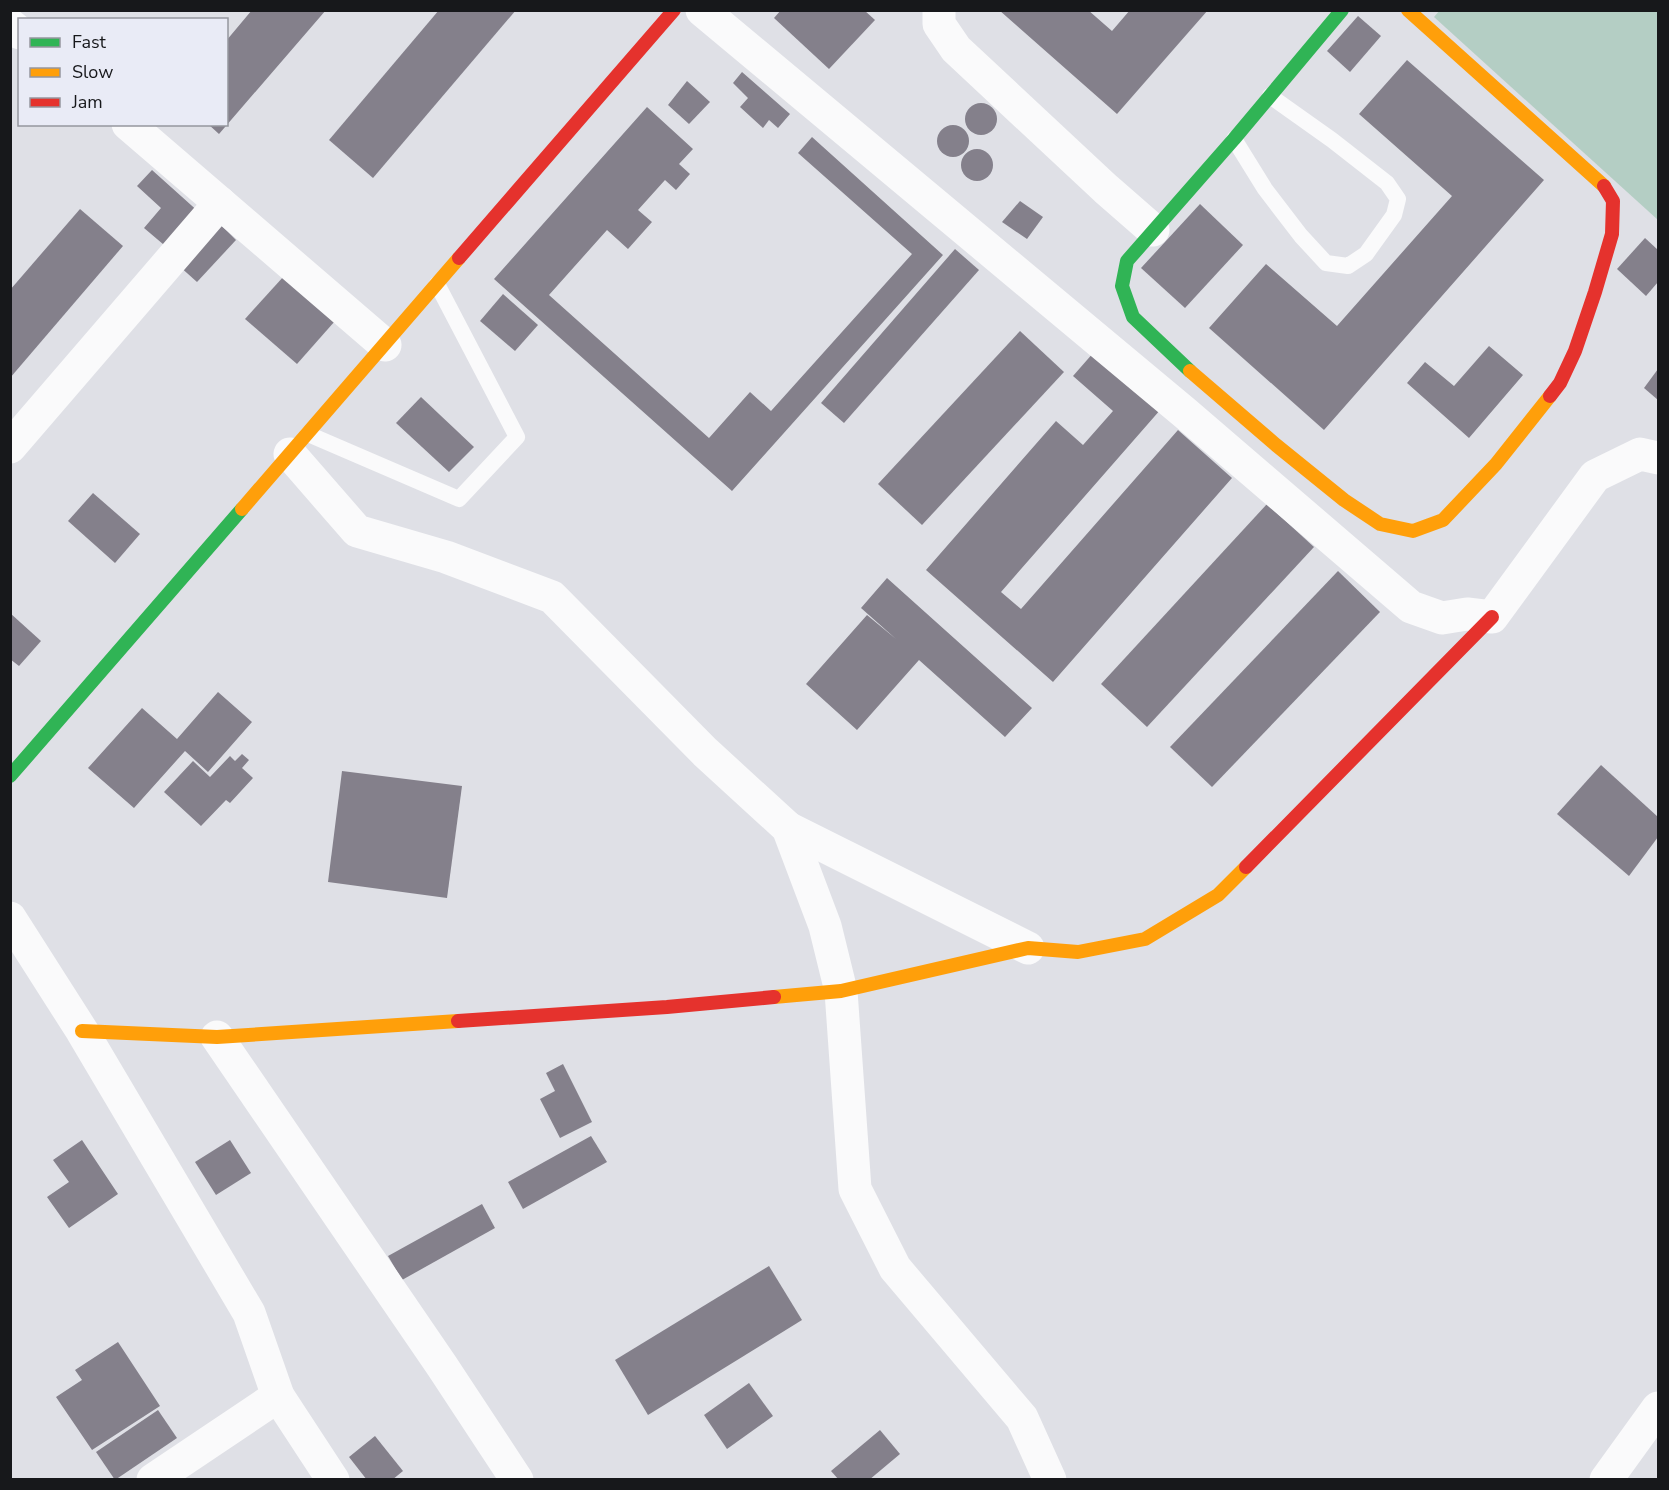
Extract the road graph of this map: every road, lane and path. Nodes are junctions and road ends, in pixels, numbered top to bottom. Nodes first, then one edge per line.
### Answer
1 (674, 10) edge
2 (702, 10) edge
3 (939, 10) edge
4 (1342, 10) edge
5 (1408, 10) edge
6 (1270, 96) junction
7 (130, 126) edge
8 (1234, 139) junction
9 (220, 203) junction
10 (1153, 230) junction
11 (437, 284) junction
12 (385, 345) junction
13 (299, 444) junction
14 (10, 447) edge
15 (1659, 458) edge
16 (1492, 617) junction
17 (10, 776) edge
18 (788, 828) junction
19 (10, 918) edge
20 (1028, 948) junction
21 (841, 991) junction
22 (82, 1031) junction
23 (217, 1037) junction
24 (278, 1396) junction
25 (1659, 1408) edge
26 (153, 1479) edge
27 (333, 1479) edge
28 (517, 1479) edge
29 (1050, 1479) edge
30 (1606, 1479) edge

1 - 11 street
2 - 16 street
3 - 10 street
4 - 6 street
5 - 10 street
6 - 8 street
6 - 8 lane
7 - 9 street
8 - 10 street
9 - 12 street
9 - 14 street
11 - 12 street
11 - 13 lane
12 - 13 street
13 - 17 street
13 - 18 street
15 - 16 street
16 - 20 street
18 - 20 street
18 - 21 street
19 - 22 street
20 - 21 street
21 - 23 street
21 - 29 street
22 - 23 street
22 - 24 street
23 - 28 street
24 - 26 street
24 - 27 street
25 - 30 street

